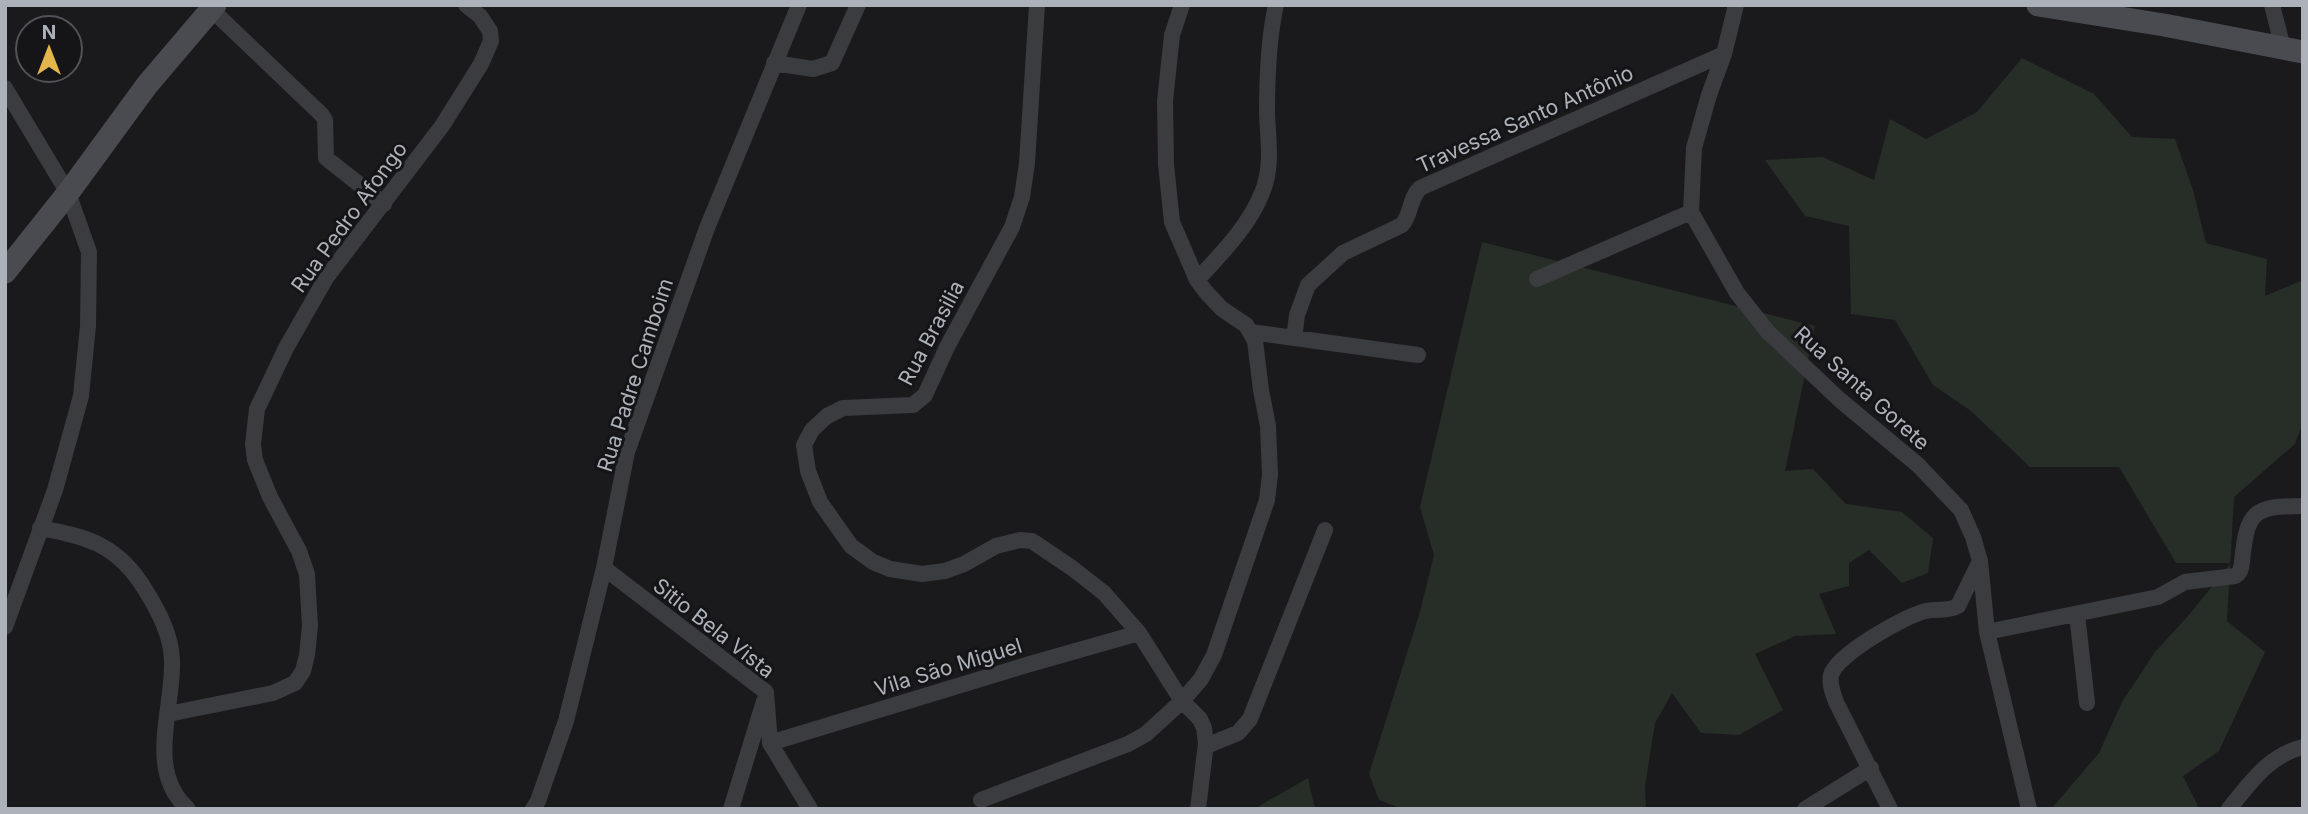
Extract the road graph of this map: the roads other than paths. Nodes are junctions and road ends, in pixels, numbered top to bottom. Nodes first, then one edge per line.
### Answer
1 (466, 5) edge
2 (858, 5) edge
3 (1037, 5) edge
4 (1182, 5) edge
5 (1276, 5) edge
6 (1737, 5) edge
7 (2038, 5) edge
8 (2272, 5) edge
9 (213, 7) edge
10 (793, 9) edge
11 (2293, 50) edge
12 (1724, 54) junction
13 (774, 63) junction
14 (8, 98) edge
15 (68, 193) junction
16 (384, 204) junction
17 (1690, 212) junction
18 (5, 272) edge
19 (1537, 279) dead end
20 (1197, 280) junction
21 (1251, 332) junction
22 (1294, 338) junction
23 (1418, 355) dead end
24 (2303, 506) edge
25 (40, 528) junction
26 (1325, 530) dead end
27 (1980, 561) junction
28 (604, 568) junction
29 (2077, 614) junction
30 (5, 627) edge
31 (1987, 632) junction
32 (1139, 634) junction
33 (766, 692) junction
34 (1182, 701) junction
35 (2087, 703) dead end
36 (167, 714) junction
37 (770, 743) junction
38 (1206, 746) junction
39 (2303, 747) edge
40 (1871, 768) junction
41 (981, 800) dead end
42 (188, 809) edge
43 (533, 809) edge
44 (731, 809) edge
45 (810, 809) edge
46 (1198, 809) edge
47 (1805, 809) edge
48 (1890, 809) edge
49 (2029, 809) edge
50 (2230, 809) edge

1 - 16 street, Rua Pedro Afongo
2 - 13 street
3 - 32 street, Rua Brasilia
4 - 20 street
5 - 20 street
6 - 12 street
7 - 11 street
8 - 11 street
9 - 15 street
9 - 16 street
10 - 13 street, Rua Padre Camboim
12 - 17 street
12 - 22 street, Travessa Santo Antônio
13 - 28 street, Rua Padre Camboim
14 - 15 street
15 - 18 street
15 - 25 street
16 - 36 street, Rua Pedro Afongo
17 - 19 street
17 - 27 street, Rua Santa Gorete
20 - 21 street
21 - 22 street
21 - 34 street
22 - 23 street
24 - 29 street
25 - 30 street
25 - 36 street
26 - 38 street
27 - 31 street, Rua Santa Gorete
27 - 40 street
28 - 33 street, Sitio Bela Vista
28 - 43 street, Rua Padre Camboim
29 - 31 street
29 - 35 street
31 - 49 street, Rua Santa Gorete
32 - 34 street, Rua Brasilia
32 - 37 street, Vila São Miguel
33 - 37 street, Sitio Bela Vista
33 - 44 street
34 - 38 street, Rua Brasilia
34 - 41 street
36 - 42 street
37 - 45 street, Sitio Bela Vista
38 - 46 street
39 - 50 street
40 - 47 street
40 - 48 street

